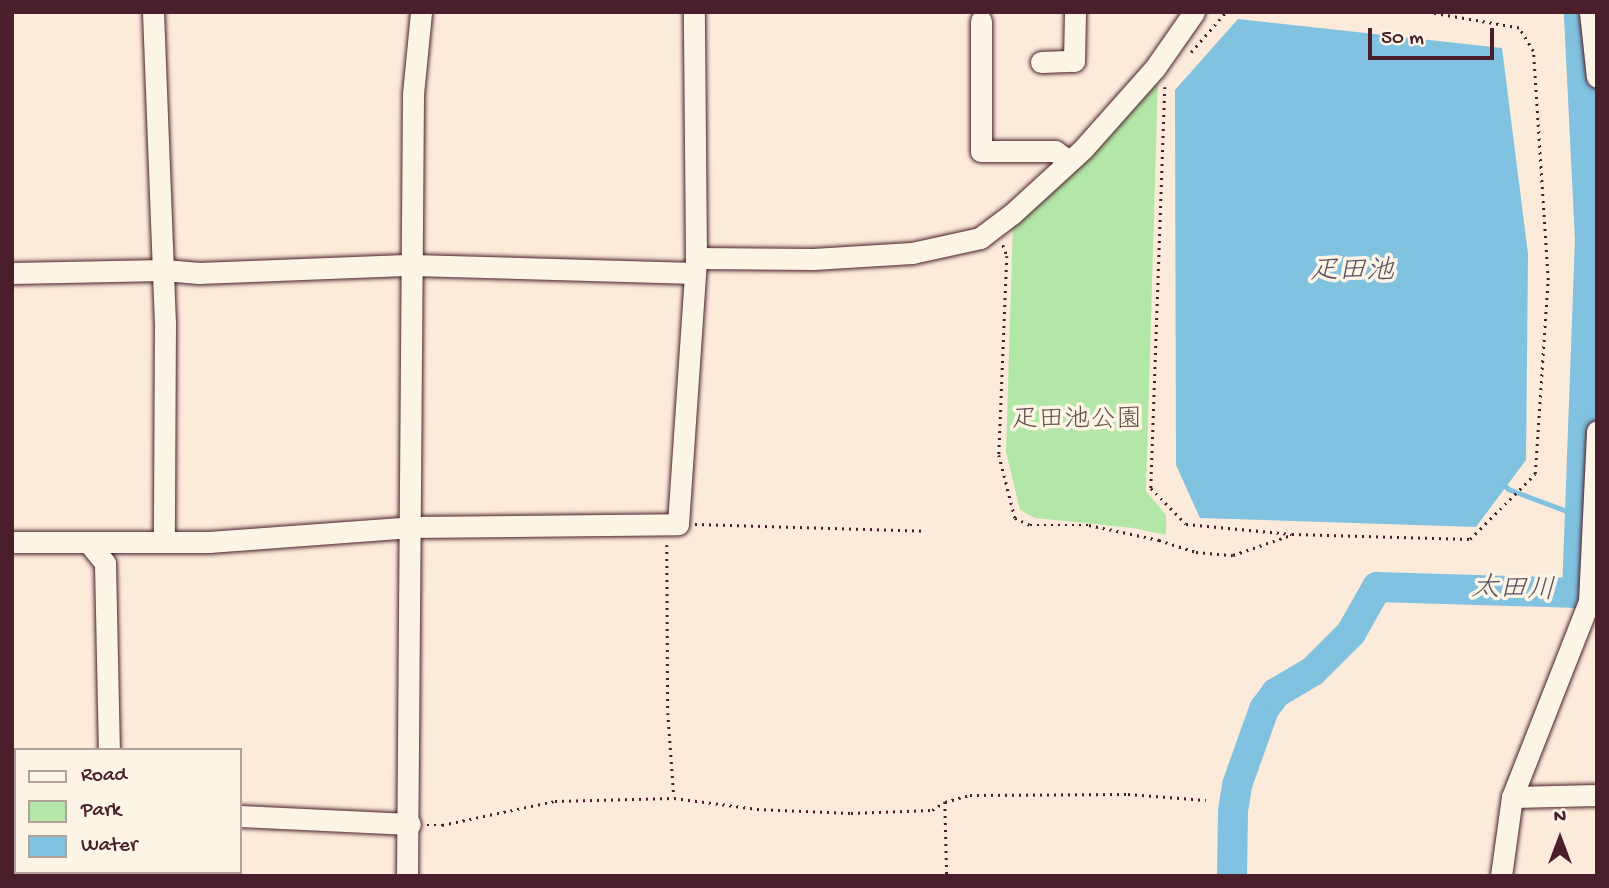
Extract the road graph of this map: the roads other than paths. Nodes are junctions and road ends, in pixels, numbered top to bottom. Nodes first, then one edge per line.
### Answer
1 (153, 12) edge
2 (421, 12) edge
3 (694, 12) edge
4 (1075, 12) edge
5 (1194, 12) edge
6 (1590, 12) edge
7 (981, 21) dead end
8 (1041, 62) dead end
9 (1597, 77) edge
10 (1069, 161) junction
11 (412, 265) junction
12 (696, 266) junction
13 (164, 270) junction
14 (12, 273) edge
15 (1597, 431) edge
16 (1595, 507) edge
17 (411, 527) junction
18 (164, 540) junction
19 (12, 542) edge
20 (88, 542) junction
21 (109, 748) edge
22 (1597, 795) edge
23 (1512, 797) junction
24 (242, 816) edge
25 (410, 824) junction
26 (407, 876) edge
27 (1501, 876) edge

1 - 13 street
2 - 11 street
3 - 12 street
4 - 8 street
5 - 10 street
6 - 9 street
7 - 10 street
10 - 12 street
11 - 12 street
11 - 13 street
11 - 17 street
12 - 17 street
13 - 14 street
13 - 18 street
15 - 16 street
16 - 23 street
17 - 18 street
17 - 25 street
18 - 20 street
19 - 20 street
20 - 21 street
22 - 23 street
23 - 27 street
24 - 25 street
25 - 26 street

